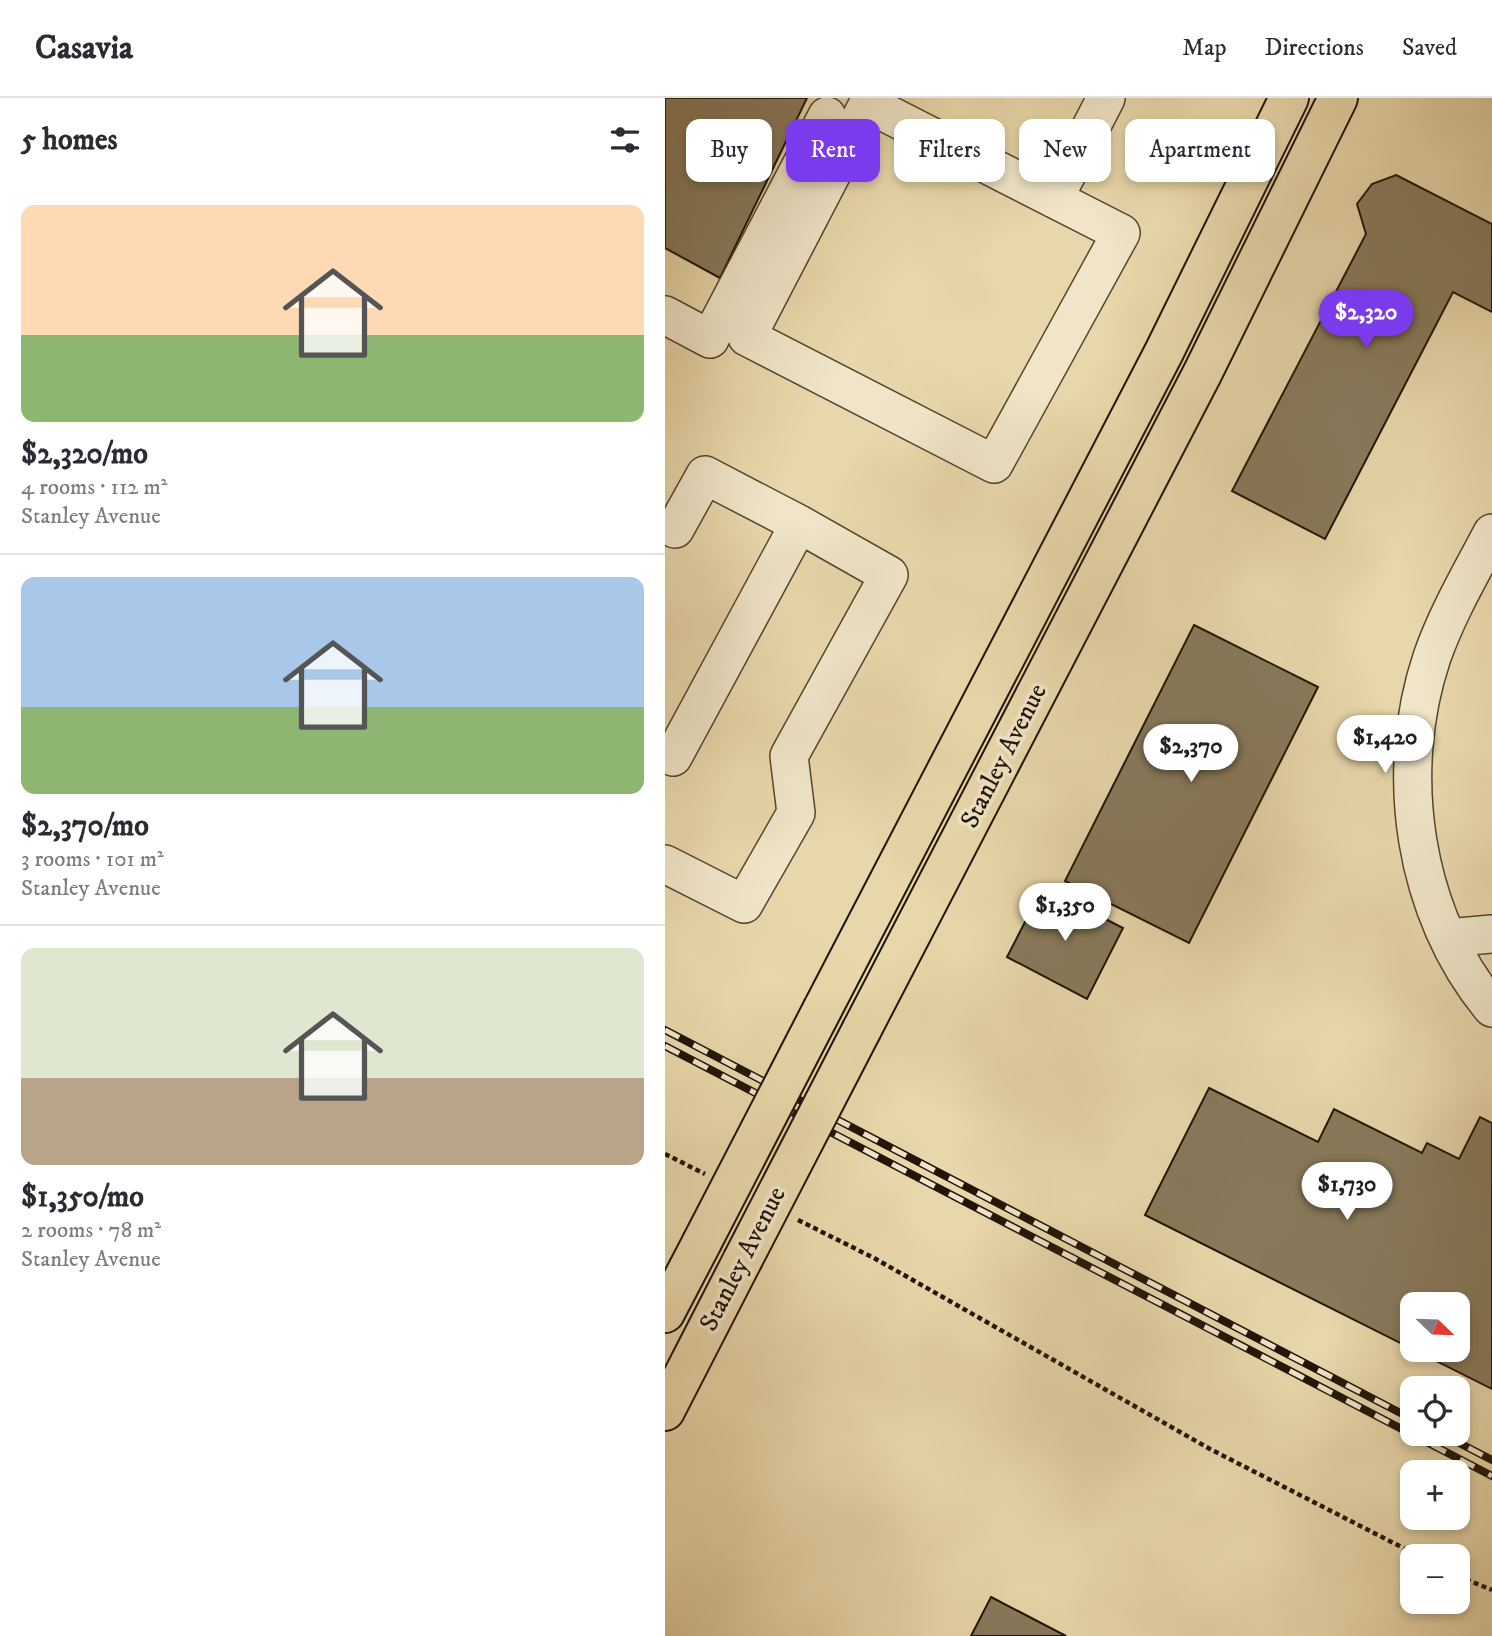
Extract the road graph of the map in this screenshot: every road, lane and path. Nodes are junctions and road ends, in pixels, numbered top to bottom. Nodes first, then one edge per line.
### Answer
1 (1106, 98) edge
2 (1289, 98) edge
3 (1338, 98) edge
4 (869, 101) edge
5 (827, 116) dead end
6 (1053, 199) junction
7 (665, 315) edge
8 (799, 524) junction
9 (1492, 533) edge
10 (668, 534) edge
11 (673, 757) dead end
12 (665, 864) edge
13 (1492, 934) edge
14 (1448, 938) junction
15 (1492, 1008) edge
16 (665, 1154) edge
17 (706, 1174) dead end
18 (790, 1216) dead end
19 (665, 1313) edge
20 (665, 1410) edge
21 (1400, 1546) edge
22 (1470, 1581) edge
23 (1492, 1590) edge

1 - 6 street
2 - 19 main road, Stanley Avenue, bridge
3 - 20 main road, Stanley Avenue, bridge
4 - 6 street
4 - 6 street
5 - 7 street
8 - 10 street
8 - 11 street
8 - 12 street
9 - 14 street
13 - 14 street
14 - 15 street
16 - 17 path
18 - 21 path
22 - 23 path

